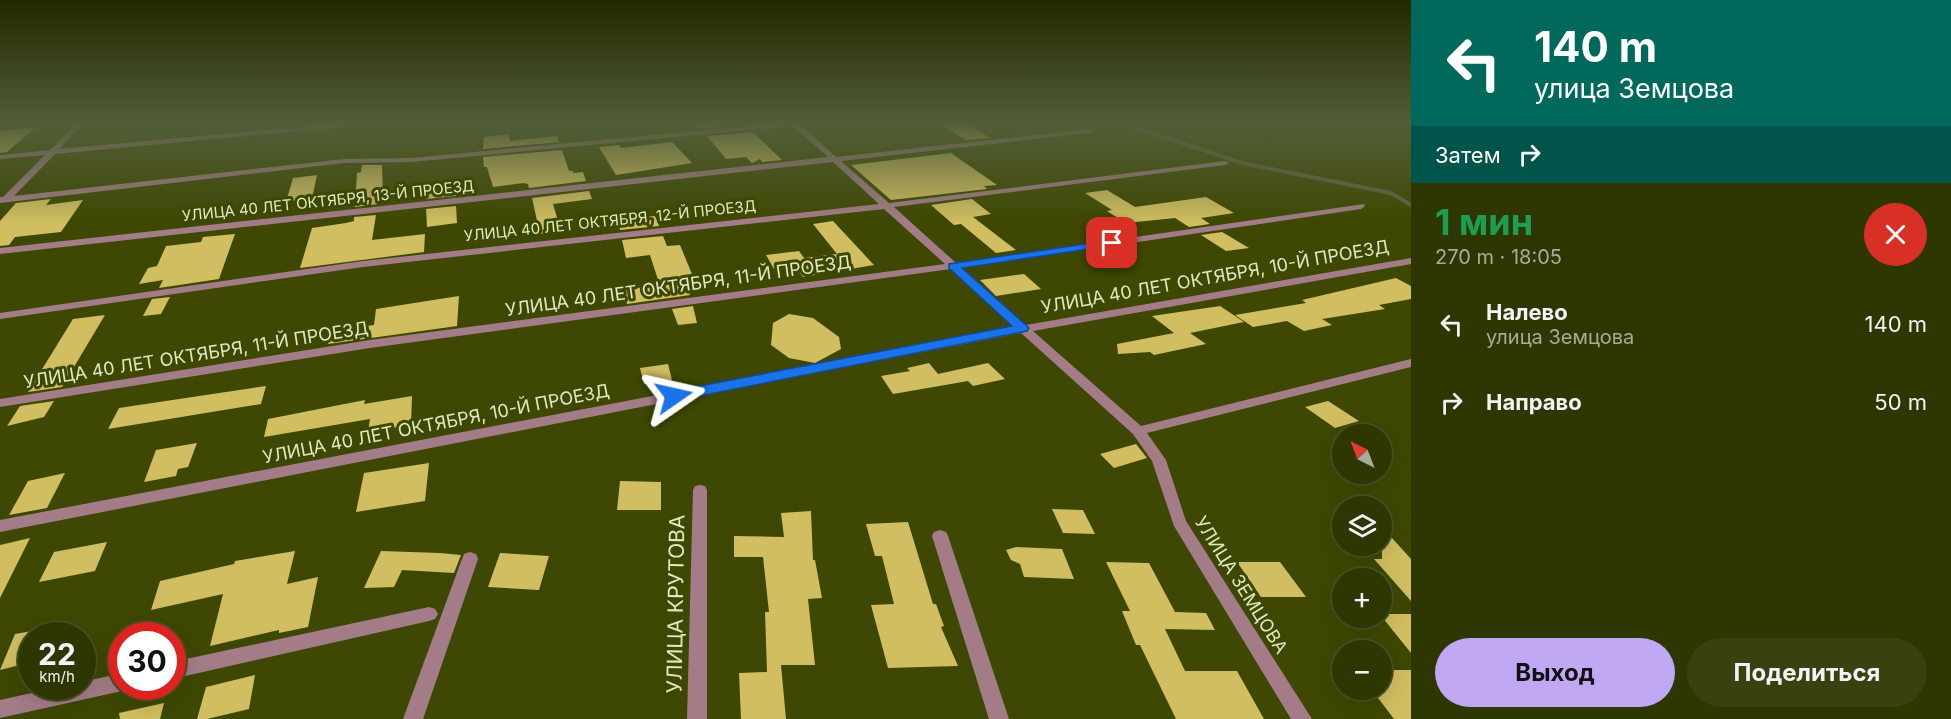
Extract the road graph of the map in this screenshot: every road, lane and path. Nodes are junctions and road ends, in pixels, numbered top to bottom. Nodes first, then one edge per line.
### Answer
1 (24, 156) edge
2 (46, 156) edge
3 (457, 156) edge
4 (827, 156) edge
5 (863, 156) edge
6 (0, 158) edge
7 (831, 159) junction
8 (1225, 163) dead end
9 (2, 201) edge
10 (884, 206) junction
11 (1361, 206) dead end
12 (0, 251) edge
13 (1411, 261) edge
14 (953, 266) junction
15 (0, 316) edge
16 (1022, 328) junction
17 (1411, 363) edge
18 (0, 403) edge
19 (1138, 431) junction
20 (700, 490) dead end
21 (0, 526) edge
22 (940, 536) dead end
23 (470, 559) dead end
24 (429, 614) dead end
25 (186, 668) edge
26 (108, 685) edge
27 (0, 709) edge
28 (413, 719) edge
29 (697, 719) edge
30 (999, 719) edge
31 (1302, 719) edge

1 - 6 street
2 - 9 street
3 - 9 street
4 - 7 street, УЛИЦА ЗЕМЦОВА
5 - 7 street, УЛИЦА 40 ЛЕТ ОКТЯБРЯ, 13-Й ПРОЕЗД
7 - 10 street, УЛИЦА ЗЕМЦОВА
7 - 12 street, УЛИЦА 40 ЛЕТ ОКТЯБРЯ, 13-Й ПРОЕЗД
8 - 10 street, УЛИЦА 40 ЛЕТ ОКТЯБРЯ, 12-Й ПРОЕЗД
10 - 14 street, УЛИЦА ЗЕМЦОВА
10 - 15 street, УЛИЦА 40 ЛЕТ ОКТЯБРЯ, 12-Й ПРОЕЗД
11 - 14 street, УЛИЦА 40 ЛЕТ ОКТЯБРЯ, 11-Й ПРОЕЗД
13 - 16 street, УЛИЦА 40 ЛЕТ ОКТЯБРЯ, 10-Й ПРОЕЗД
14 - 16 street, УЛИЦА ЗЕМЦОВА
14 - 18 street, УЛИЦА 40 ЛЕТ ОКТЯБРЯ, 11-Й ПРОЕЗД
16 - 19 street, УЛИЦА ЗЕМЦОВА
16 - 21 street, УЛИЦА 40 ЛЕТ ОКТЯБРЯ, 10-Й ПРОЕЗД
17 - 19 street
19 - 31 street, УЛИЦА ЗЕМЦОВА
20 - 29 street, УЛИЦА КРУТОВА
22 - 30 street
23 - 28 street
24 - 25 street
26 - 27 street

